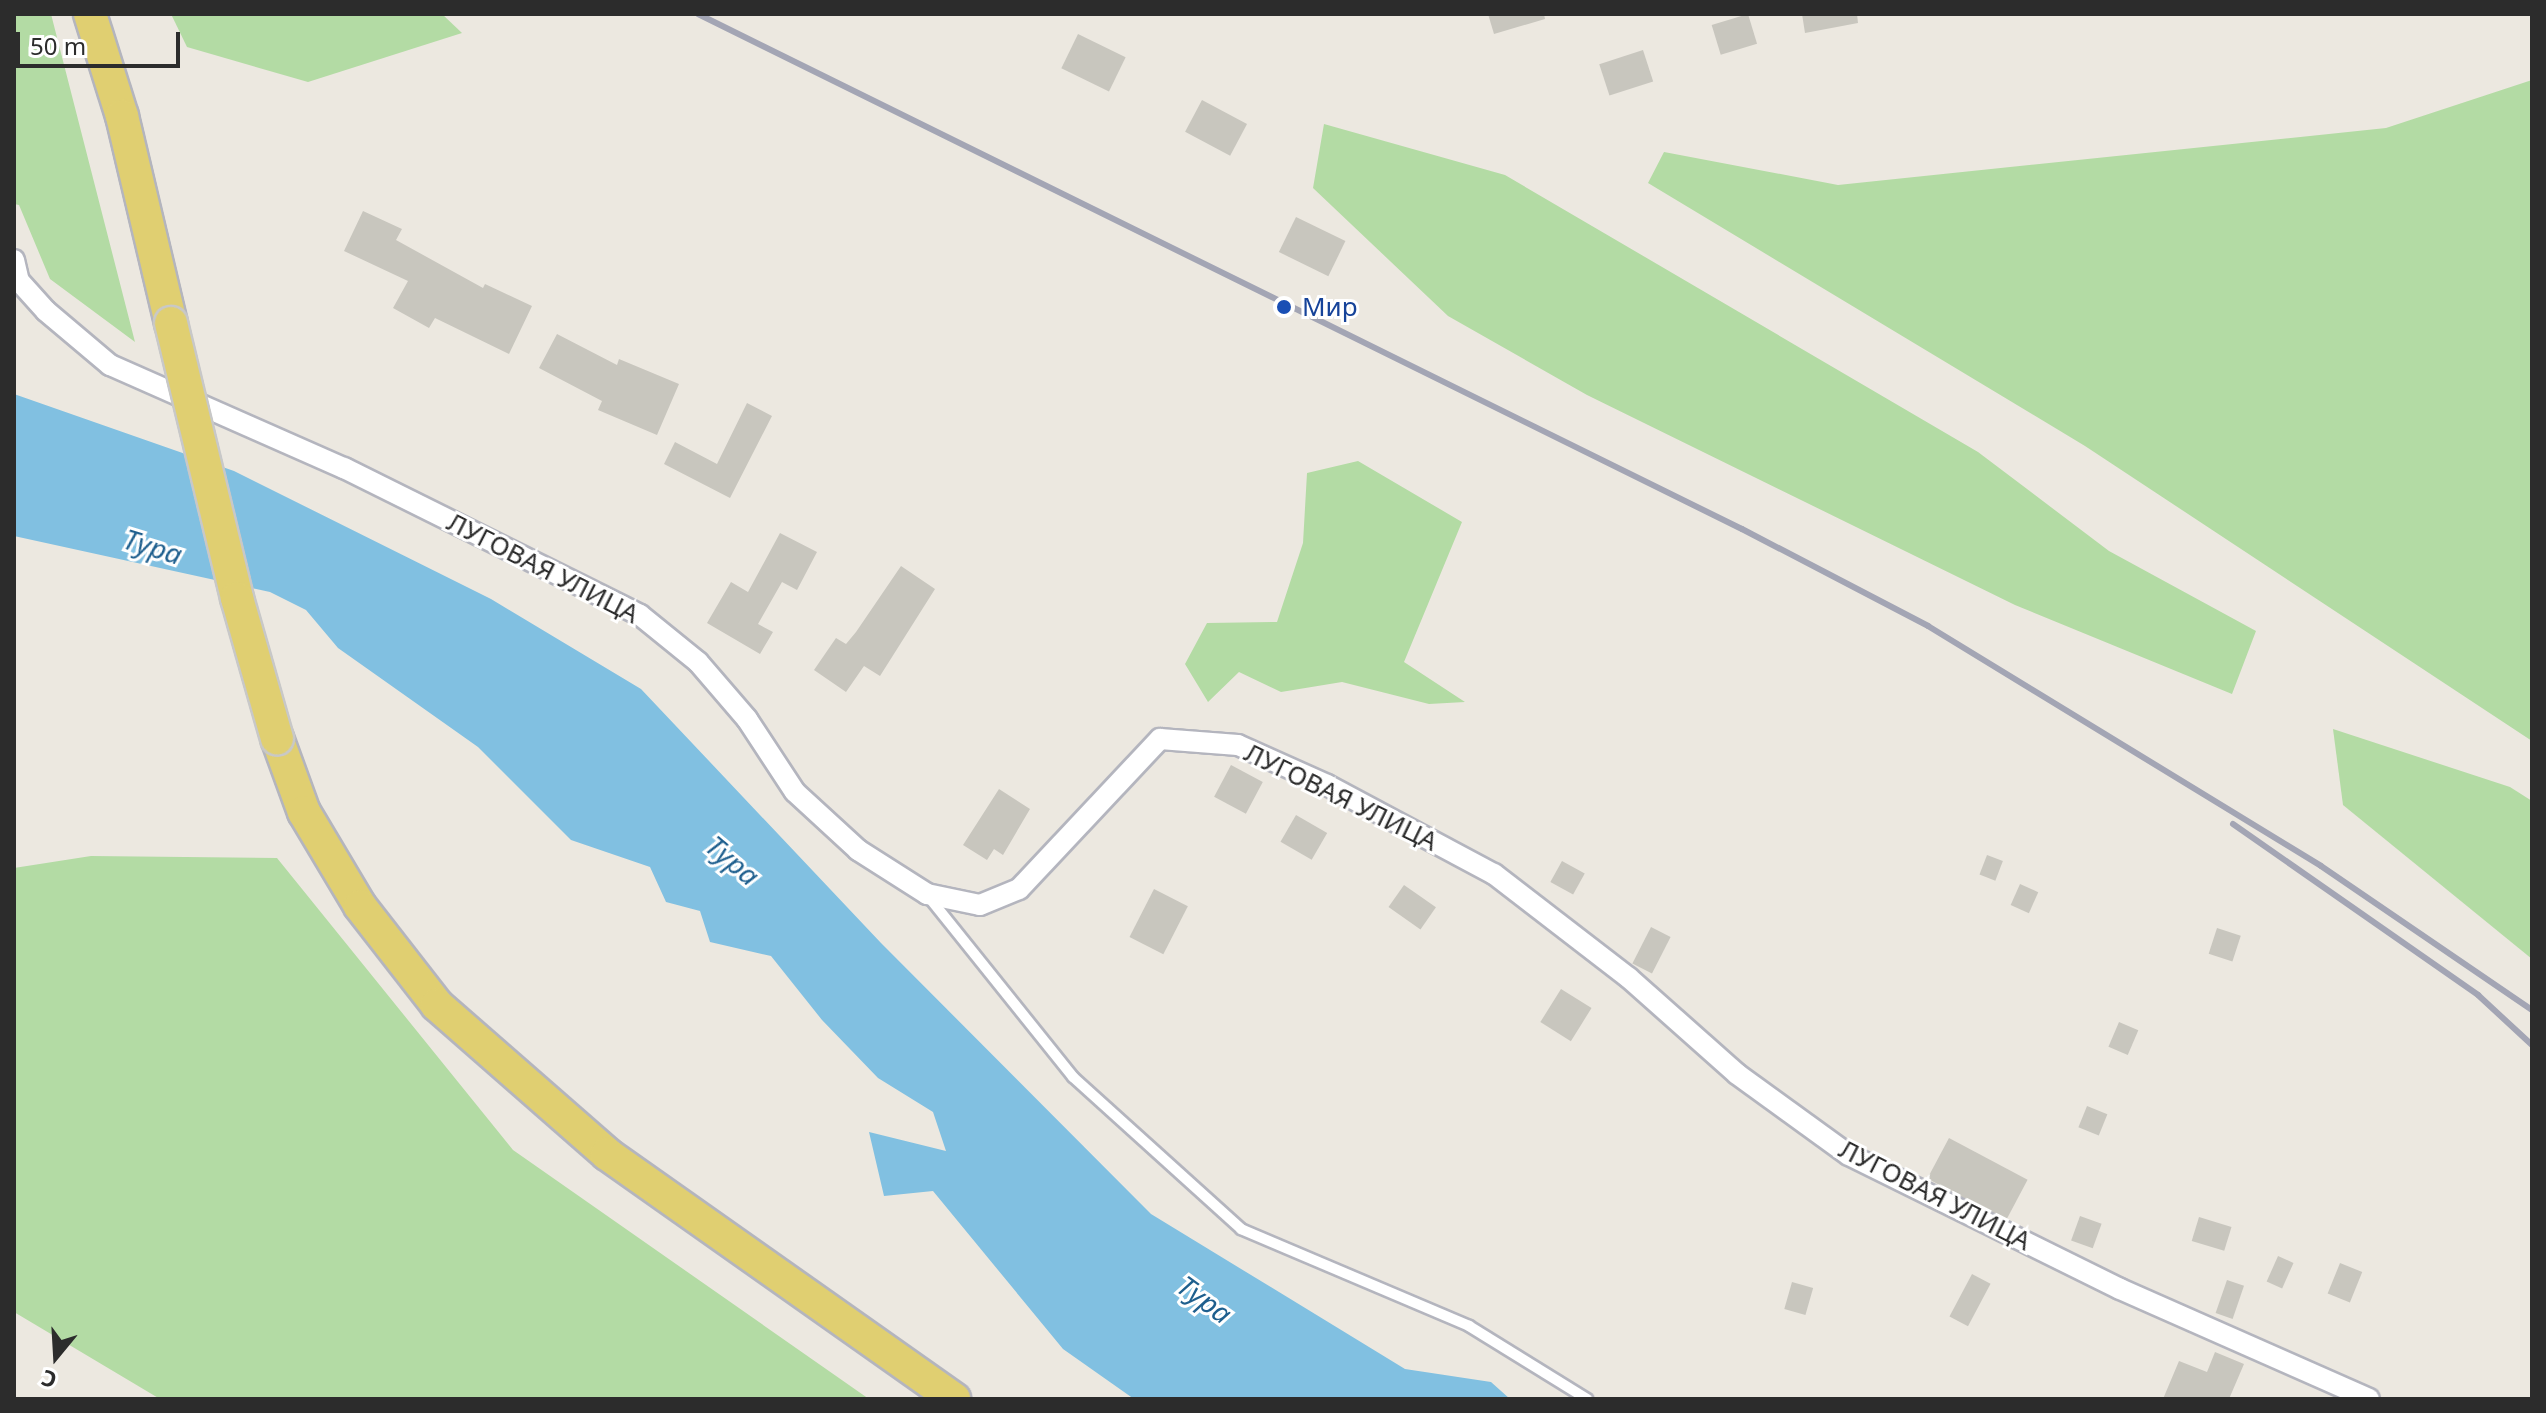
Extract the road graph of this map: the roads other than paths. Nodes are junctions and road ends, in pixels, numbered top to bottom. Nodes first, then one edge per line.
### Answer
1 (90, 14) edge
2 (14, 260) edge
3 (927, 894) junction
4 (954, 1399) edge
5 (1587, 1399) edge
6 (2369, 1399) edge

1 - 4 main road, bridge
2 - 3 street, ЛУГОВАЯ УЛИЦА
3 - 5 lane
3 - 6 street, ЛУГОВАЯ УЛИЦА

